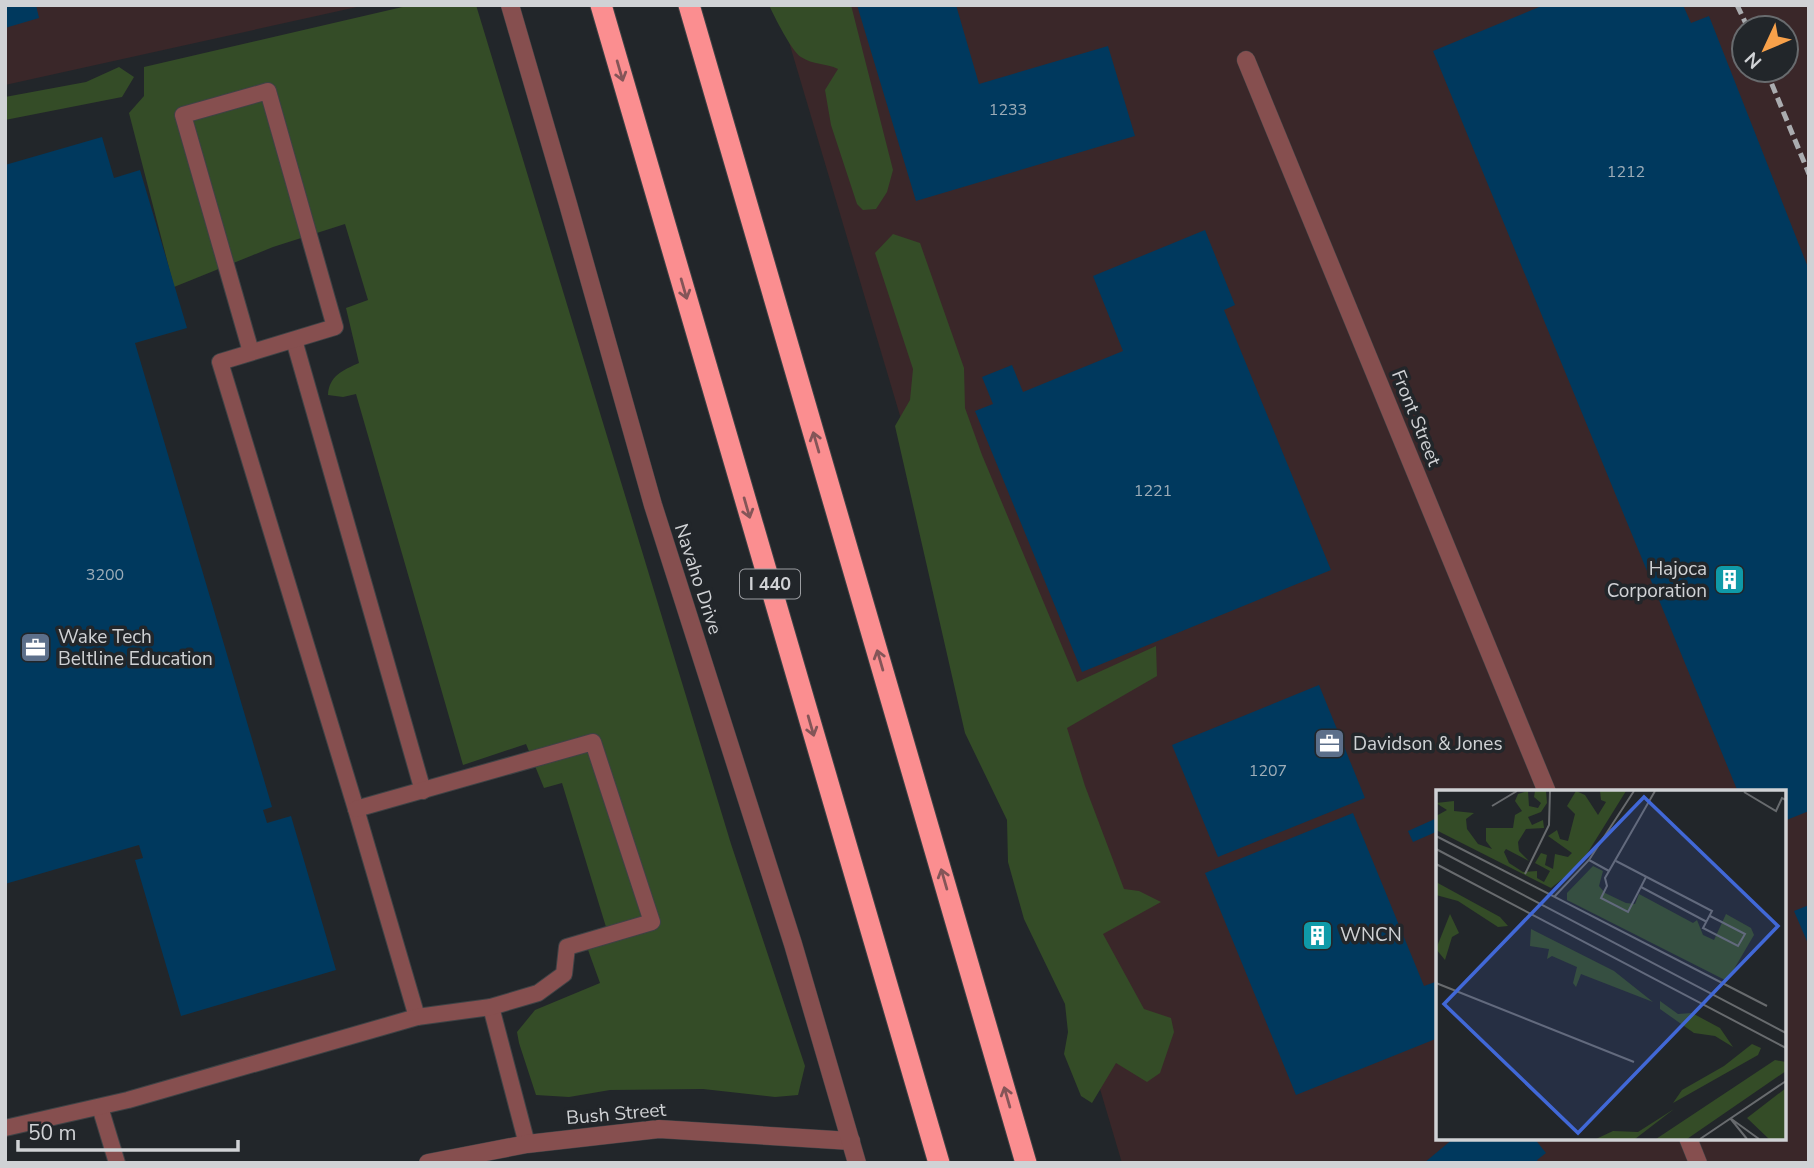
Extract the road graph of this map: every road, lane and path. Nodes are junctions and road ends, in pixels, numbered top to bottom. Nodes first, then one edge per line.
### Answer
1 (510, 5) edge
2 (601, 5) edge
3 (689, 5) edge
4 (1246, 60) dead end
5 (294, 340) junction
6 (251, 352) junction
7 (1546, 790) edge
8 (424, 791) junction
9 (356, 809) junction
10 (491, 1007) junction
11 (417, 1017) junction
12 (100, 1107) junction
13 (5, 1128) edge
14 (1689, 1140) edge
15 (851, 1141) junction
16 (527, 1144) junction
17 (117, 1163) edge
18 (428, 1163) edge
19 (857, 1163) edge
20 (939, 1163) edge
21 (1026, 1163) edge
22 (1698, 1163) edge

1 - 15 street, Navaho Drive
2 -> 20 highway, I 440
21 -> 3 highway
4 - 7 street, Front Street
5 - 6 lane
5 - 6 lane
5 - 8 lane
6 - 9 lane
8 - 9 lane
8 - 10 lane
9 - 11 lane
10 - 11 lane
10 - 16 lane
11 - 12 lane
12 - 13 lane
12 - 17 lane
14 - 22 street
15 - 16 street, Bush Street
15 - 19 street, Navaho Drive
16 - 18 street, Bush Street

